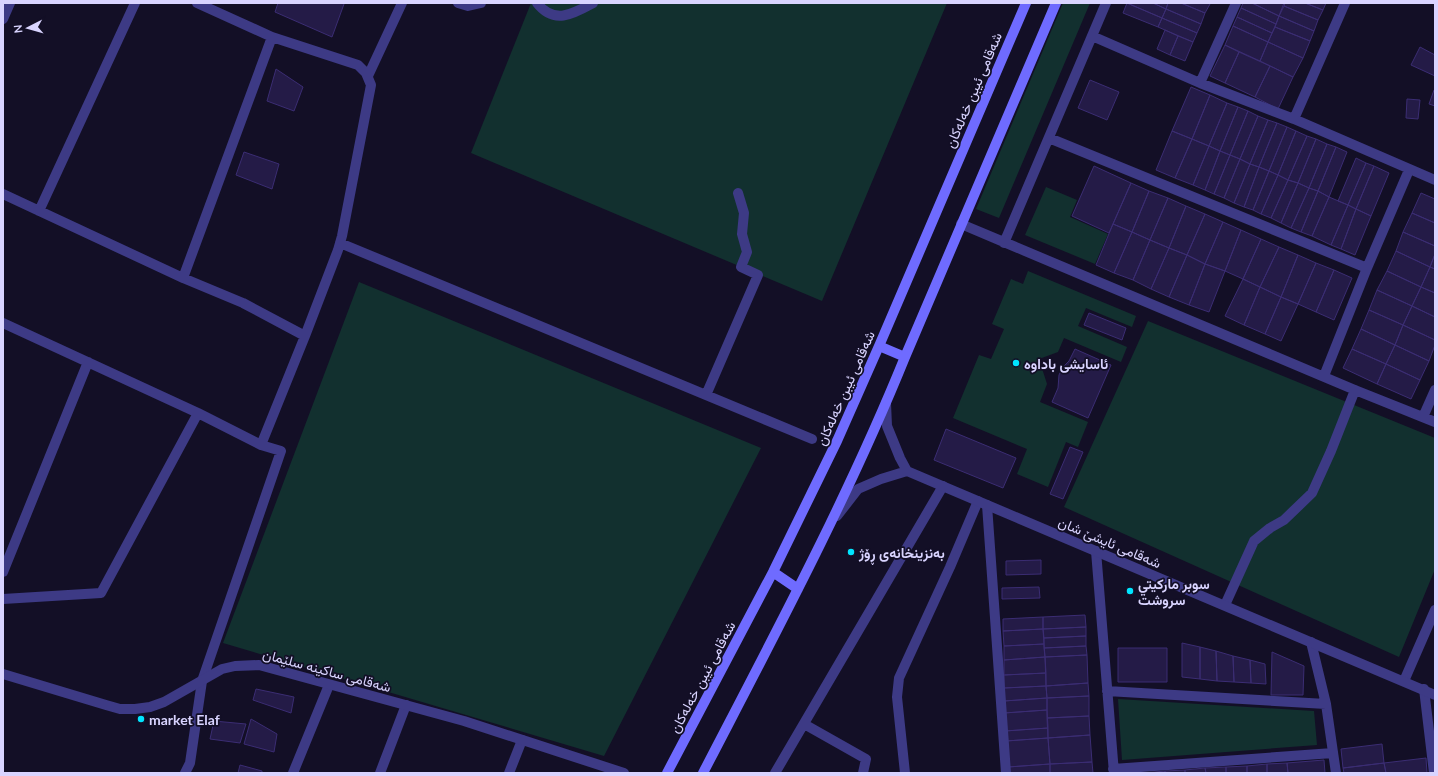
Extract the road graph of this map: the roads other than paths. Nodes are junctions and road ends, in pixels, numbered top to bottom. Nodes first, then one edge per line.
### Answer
1 (10, 3) edge
2 (135, 3) edge
3 (197, 3) edge
4 (402, 3) edge
5 (458, 3) edge
6 (481, 3) edge
7 (537, 3) edge
8 (593, 3) edge
9 (1026, 3) edge
10 (1056, 3) edge
11 (1106, 3) edge
12 (1236, 3) edge
13 (1346, 3) edge
14 (3, 19) edge
15 (1092, 36) junction
16 (272, 37) junction
17 (368, 76) junction
18 (1200, 83) junction
19 (1294, 119) junction
20 (1049, 138) junction
21 (1408, 170) junction
22 (1435, 180) edge
23 (738, 193) dead end
24 (3, 194) edge
25 (39, 211) junction
26 (961, 224) junction
27 (340, 243) junction
28 (1004, 243) junction
29 (1367, 268) junction
30 (183, 278) junction
31 (3, 323) edge
32 (305, 336) junction
33 (879, 346) junction
34 (904, 357) junction
35 (88, 362) junction
36 (1324, 376) junction
37 (1355, 390) junction
38 (1435, 390) edge
39 (706, 395) junction
40 (886, 403) junction
41 (198, 413) junction
42 (1423, 417) junction
43 (1435, 422) edge
44 (812, 439) dead end
45 (261, 445) junction
46 (907, 471) junction
47 (943, 486) junction
48 (983, 503) junction
49 (833, 520) junction
50 (1096, 551) junction
51 (3, 572) edge
52 (773, 572) junction
53 (798, 590) junction
54 (3, 599) edge
55 (1225, 605) junction
56 (1435, 610) edge
57 (1311, 642) junction
58 (3, 674) edge
59 (202, 681) junction
60 (1404, 681) junction
61 (329, 685) junction
62 (1424, 689) junction
63 (1107, 690) junction
64 (1435, 695) edge
65 (1326, 704) junction
66 (406, 705) junction
67 (804, 724) junction
68 (522, 740) junction
69 (1333, 753) junction
70 (1114, 771) edge
71 (185, 773) edge
72 (293, 773) edge
73 (380, 773) edge
74 (509, 773) edge
75 (624, 773) edge
76 (668, 773) edge
77 (703, 773) edge
78 (775, 773) edge
79 (863, 773) edge
80 (905, 773) edge
81 (1006, 773) edge
82 (1336, 773) edge
83 (1434, 773) edge

1 - 14 street
2 - 25 street
3 - 16 street
4 - 17 street
5 - 6 street
7 - 8 street
9 - 33 main road, شەقامی ئیبن خەلەکان
10 - 26 main road
11 - 15 street
12 - 18 street
13 - 19 street
15 - 18 street
15 - 20 street
16 - 17 street
16 - 30 street
17 - 27 street
18 - 19 street
19 - 21 street
20 - 28 street
20 - 29 street
21 - 22 street
21 - 29 street
23 - 39 street
24 - 25 street
25 - 30 street
26 - 28 street
26 - 34 main road
27 - 32 street
27 - 39 street
28 - 36 street
29 - 36 street
30 - 32 street
31 - 35 street
32 - 45 street
33 - 34 main road
33 - 52 main road, شەقامی ئیبن خەلەکان
34 - 40 main road
35 - 41 street
35 - 51 street
36 - 37 street
37 - 42 street
37 - 55 street
38 - 42 street
39 - 44 street
40 - 46 street
40 - 49 main road
41 - 45 street
41 - 54 street
42 - 43 street
45 - 59 street
46 - 47 street, شەقامی ئایشێ شان
46 - 49 street
47 - 48 street, شەقامی ئایشێ شان
47 - 67 street
48 - 50 street, شەقامی ئایشێ شان
48 - 80 street
48 - 81 street
49 - 53 main road
50 - 55 street, شەقامی ئایشێ شان
50 - 63 street
52 - 53 main road
52 - 76 main road, شەقامی ئیبن خەلەکان
53 - 77 main road
55 - 57 street, شەقامی ئایشێ شان
56 - 60 street
57 - 60 street, شەقامی ئایشێ شان
57 - 65 street
58 - 59 street, شەقامی ساکینە سلێمان
59 - 61 street, شەقامی ساکینە سلێمان
59 - 71 street
60 - 62 street, شەقامی ئایشێ شان
61 - 66 street, شەقامی ساکینە سلێمان
61 - 72 street
62 - 64 street, شەقامی ئایشێ شان
62 - 83 street
63 - 65 street
63 - 70 street
65 - 69 street
66 - 68 street, شەقامی ساکینە سلێمان
66 - 73 street
67 - 78 street
67 - 79 street
68 - 74 street
68 - 75 street, شەقامی ساکینە سلێمان
69 - 70 street
69 - 82 street

